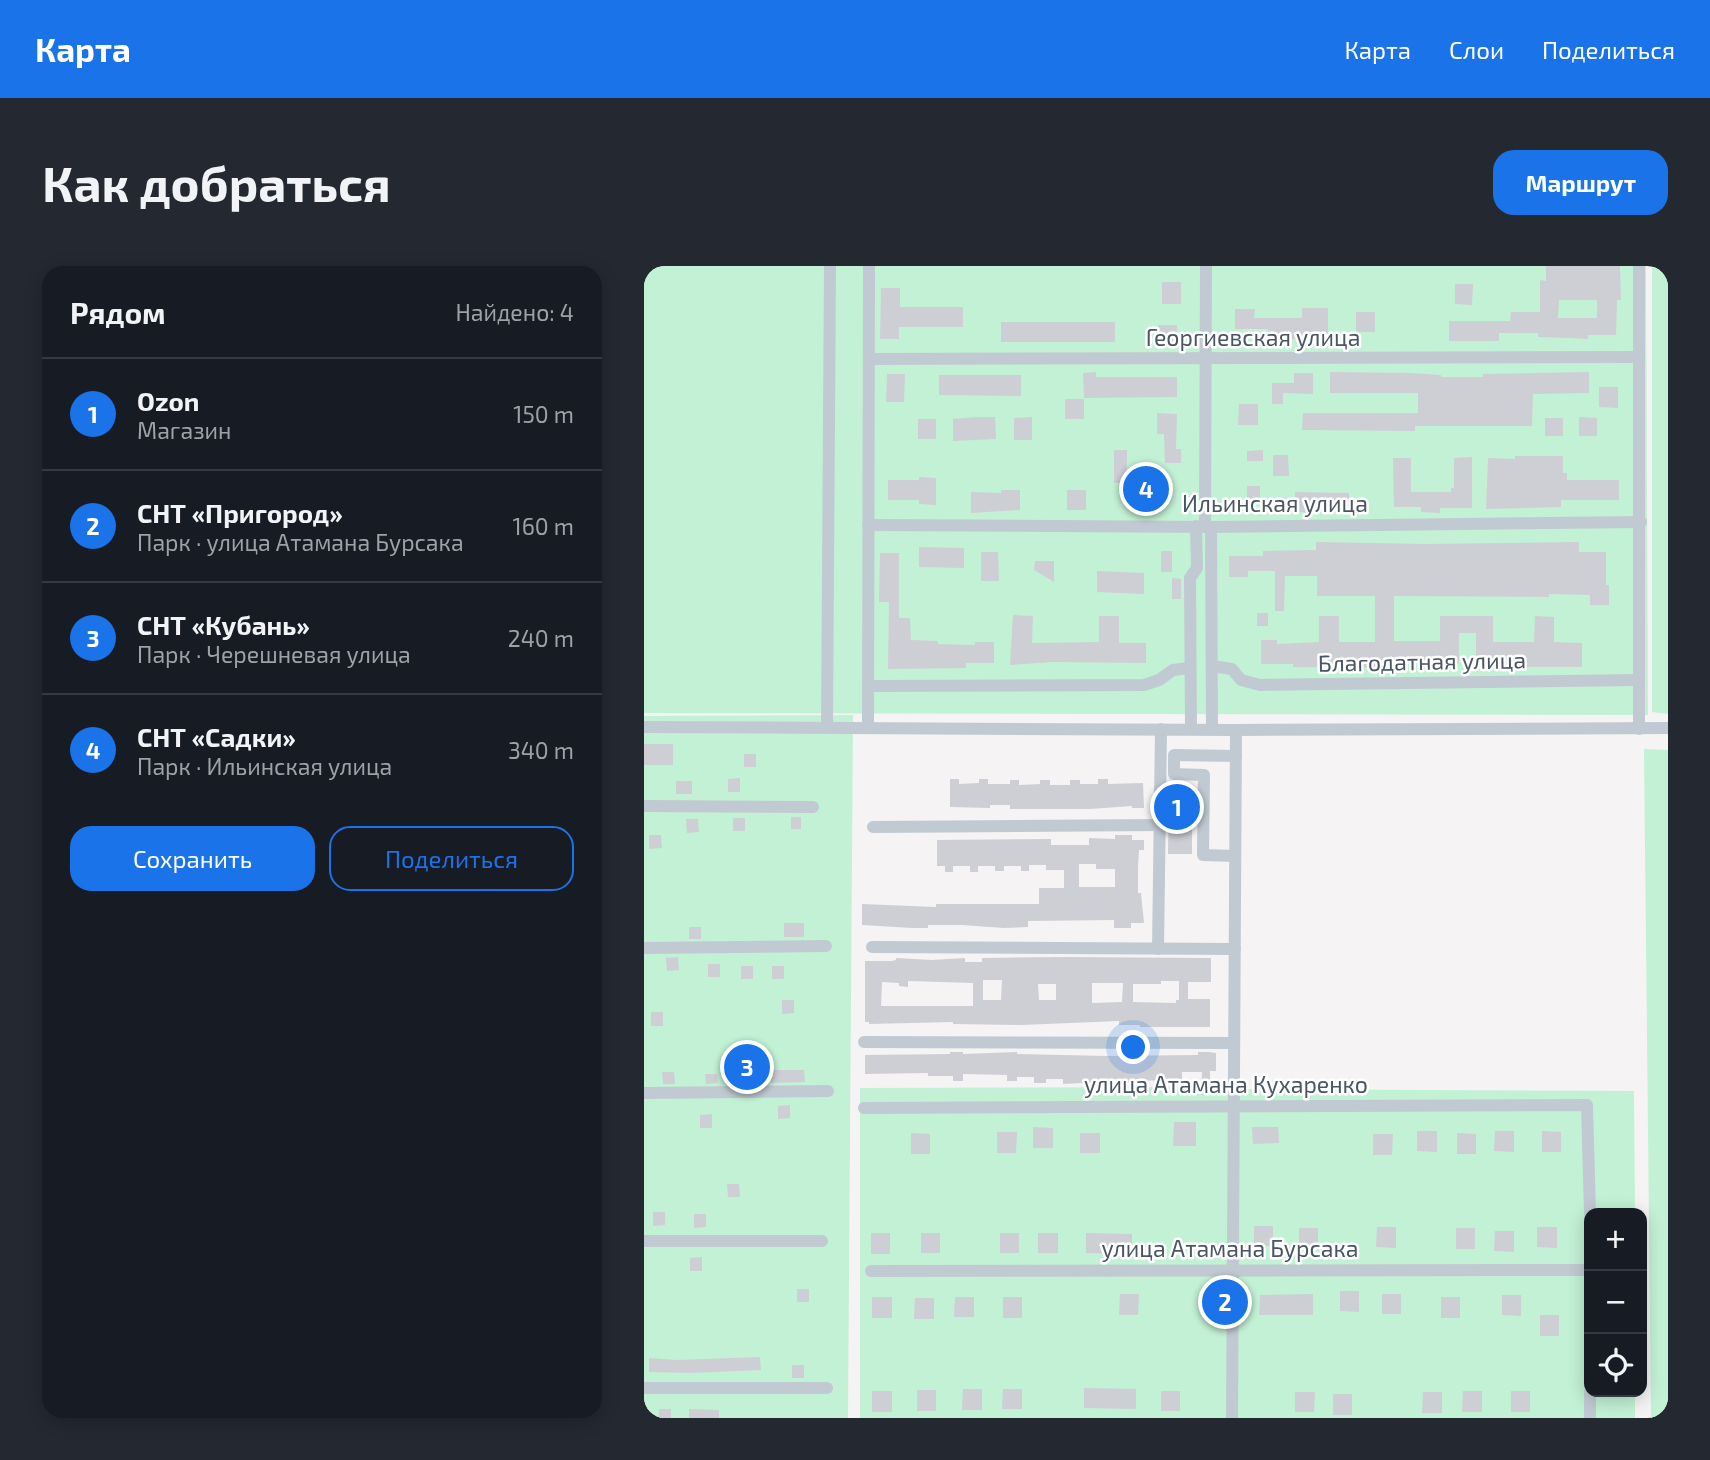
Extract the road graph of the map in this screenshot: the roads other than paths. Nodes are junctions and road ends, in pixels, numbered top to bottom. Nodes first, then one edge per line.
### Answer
1 (830, 266) edge
2 (869, 266) edge
3 (1206, 266) edge
4 (1639, 266) edge
5 (1637, 357) junction
6 (869, 359) junction
7 (1205, 359) junction
8 (1641, 522) junction
9 (868, 525) junction
10 (1204, 526) junction
11 (1212, 666) junction
12 (1191, 668) junction
13 (1638, 680) junction
14 (868, 686) junction
15 (644, 727) edge
16 (827, 727) junction
17 (868, 727) junction
18 (1168, 729) junction
19 (1191, 729) junction
20 (1212, 729) junction
21 (1639, 729) junction
22 (1665, 729) edge
23 (1236, 730) junction
24 (1174, 755) junction
25 (1236, 756) junction
26 (644, 806) edge
27 (813, 807) dead end
28 (1159, 825) junction
29 (873, 827) dead end
30 (1235, 856) junction
31 (826, 946) dead end
32 (872, 947) dead end
33 (644, 948) edge
34 (1158, 949) junction
35 (1235, 949) junction
36 (864, 1042) dead end
37 (1234, 1043) junction
38 (828, 1091) dead end
39 (644, 1093) edge
40 (1234, 1106) junction
41 (864, 1108) dead end
42 (1590, 1208) edge
43 (644, 1241) edge
44 (822, 1241) dead end
45 (1232, 1269) junction
46 (1584, 1270) edge
47 (871, 1271) dead end
48 (644, 1388) edge
49 (827, 1388) dead end
50 (1591, 1397) edge
51 (1232, 1418) edge
52 (1590, 1418) edge

1 - 16 street
2 - 6 street
3 - 7 street
4 - 5 street
5 - 7 street, Георгиевская улица
5 - 8 street
6 - 7 street, Георгиевская улица
6 - 9 street
7 - 10 street
8 - 10 street, Ильинская улица
8 - 13 street
9 - 10 street, Ильинская улица
9 - 14 street
10 - 11 street
10 - 12 street
11 - 13 street, Благодатная улица
11 - 20 street
12 - 14 street
12 - 19 street
13 - 21 street
14 - 17 street
15 - 16 street
16 - 17 street
17 - 18 street
18 - 19 street
18 - 24 street
18 - 28 street
19 - 20 street
20 - 23 street
21 - 22 street
21 - 23 street
23 - 25 street
24 - 25 street
24 - 30 street
25 - 30 street
26 - 27 street
28 - 29 street
28 - 34 street
30 - 35 street
31 - 33 street
32 - 34 street
34 - 35 street
35 - 37 street
36 - 37 street
37 - 40 street
38 - 39 street
40 - 41 street, улица Атамана Кухаренко
40 - 42 street, улица Атамана Кухаренко
40 - 45 street
43 - 44 street
45 - 46 street, улица Атамана Бурсака
45 - 47 street, улица Атамана Бурсака
45 - 51 street
48 - 49 street
50 - 52 street

